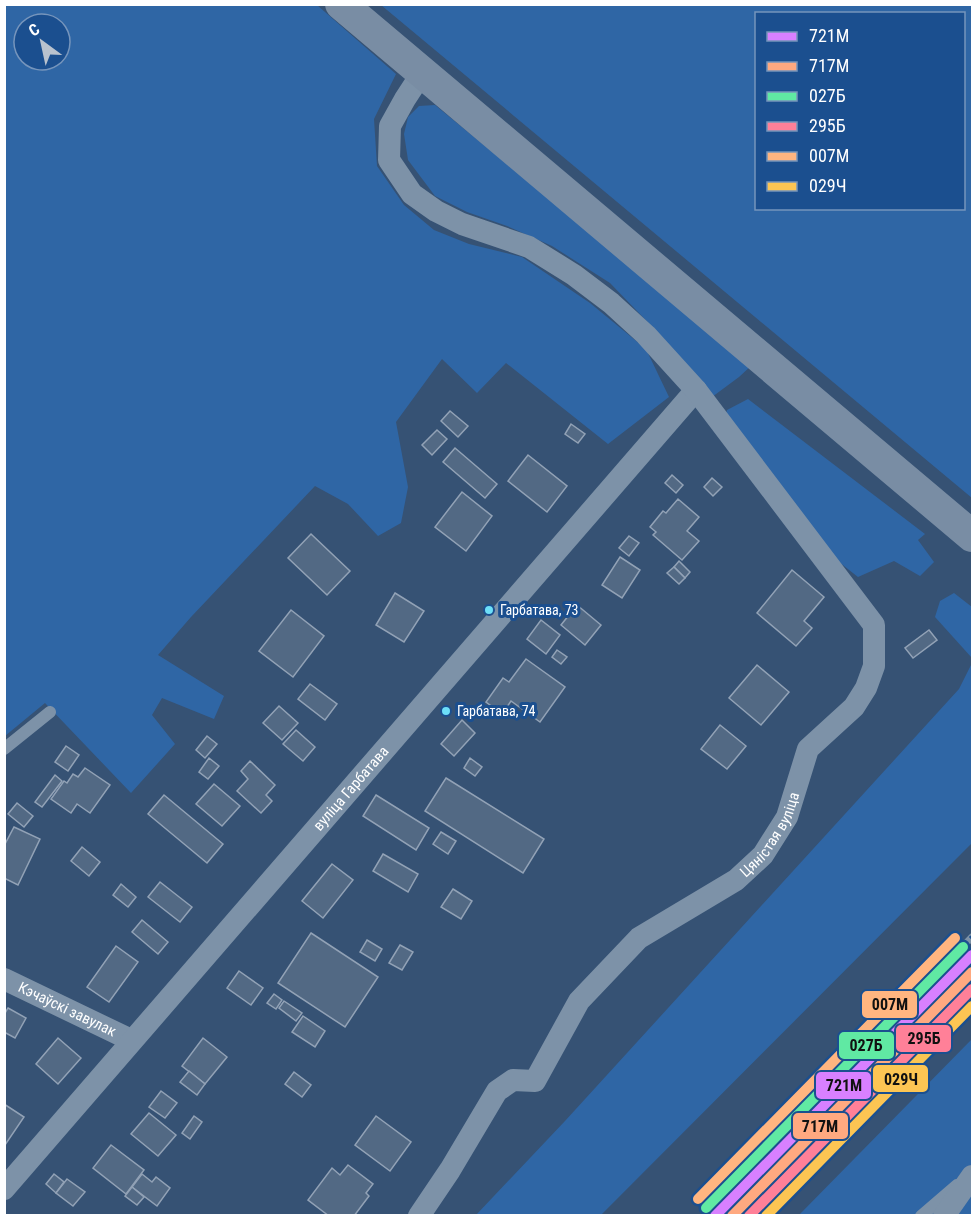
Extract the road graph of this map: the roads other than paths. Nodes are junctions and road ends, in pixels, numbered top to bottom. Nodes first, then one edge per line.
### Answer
1 (340, 4) edge
2 (422, 73) junction
3 (696, 390) junction
4 (972, 536) edge
5 (50, 712) dead end
6 (4, 749) edge
7 (4, 979) edge
8 (131, 1040) junction
9 (972, 1171) edge
10 (972, 1176) edge
11 (4, 1189) edge
12 (419, 1215) edge
13 (921, 1215) edge
14 (944, 1215) edge

1 - 2 main road
2 - 3 street
2 - 4 main road
3 - 8 street, вуліца Гарбатава
3 - 12 street, Цяністая вуліца
5 - 6 lane
7 - 8 street, Кэчаўскі завулак
8 - 11 street, вуліца Гарбатава
9 - 13 lane
10 - 14 street

